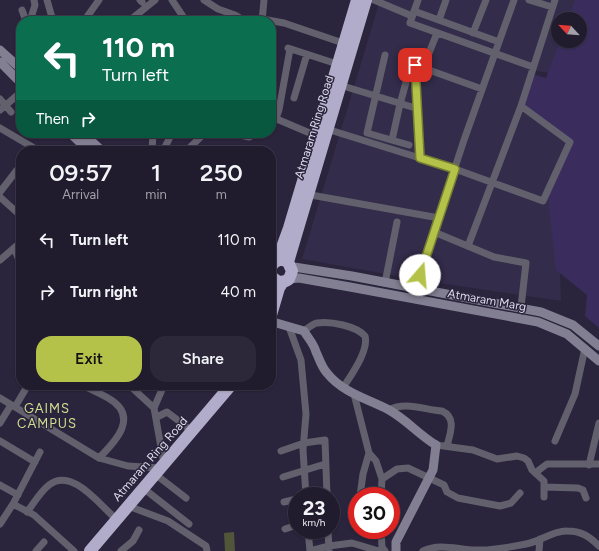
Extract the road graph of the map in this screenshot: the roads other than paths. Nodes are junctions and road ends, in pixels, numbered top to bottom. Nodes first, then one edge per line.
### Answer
1 (34, 0) edge
2 (47, 0) edge
3 (156, 0) edge
4 (172, 0) edge
5 (204, 0) edge
6 (264, 0) edge
7 (357, 0) edge
8 (366, 0) edge
9 (374, 0) edge
10 (418, 0) edge
11 (446, 0) edge
12 (486, 0) edge
13 (514, 0) edge
14 (529, 0) edge
15 (96, 2) edge
16 (554, 3) edge
17 (22, 10) dead end
18 (413, 14) junction
19 (24, 16) edge
20 (32, 16) edge
21 (52, 16) edge
22 (87, 16) edge
23 (135, 16) edge
24 (183, 16) edge
25 (237, 16) edge
26 (262, 16) edge
27 (439, 20) junction
28 (276, 22) edge
29 (436, 33) junction
30 (473, 33) junction
31 (340, 42) dead end
32 (499, 42) junction
33 (0, 50) edge
34 (495, 53) junction
35 (307, 54) junction
36 (386, 55) dead end
37 (0, 62) edge
38 (334, 63) dead end
39 (16, 64) edge
40 (533, 67) junction
41 (410, 68) dead end
42 (424, 68) junction
43 (16, 78) edge
44 (344, 86) dead end
45 (482, 88) junction
46 (16, 95) edge
47 (375, 96) junction
48 (294, 98) dead end
49 (400, 104) junction
50 (2, 105) edge
51 (521, 106) junction
52 (412, 107) dead end
53 (11, 112) dead end
54 (276, 114) edge
55 (276, 120) edge
56 (0, 128) edge
57 (330, 130) dead end
58 (312, 134) dead end
59 (16, 137) edge
60 (17, 138) edge
61 (75, 138) edge
62 (89, 138) edge
63 (200, 138) edge
64 (392, 140) junction
65 (408, 145) dead end
66 (31, 146) edge
67 (84, 146) edge
68 (97, 146) edge
69 (191, 146) edge
70 (420, 158) junction
71 (455, 169) junction
72 (16, 171) edge
73 (491, 183) junction
74 (0, 192) edge
75 (311, 195) dead end
76 (0, 197) edge
77 (16, 211) edge
78 (439, 218) junction
79 (397, 222) dead end
80 (434, 232) junction
81 (468, 246) junction
82 (14, 248) joint
83 (16, 253) edge
84 (0, 260) edge
85 (278, 271) edge
86 (385, 283) junction
87 (415, 289) junction
88 (276, 301) edge
89 (520, 307) junction
90 (276, 321) edge
91 (289, 327) junction
92 (304, 331) junction
93 (599, 346) edge
94 (584, 348) junction
95 (599, 361) edge
96 (343, 388) junction
97 (24, 390) edge
98 (92, 390) edge
99 (134, 390) edge
100 (162, 390) edge
101 (227, 390) edge
102 (354, 394) junction
103 (0, 398) edge
104 (13, 406) junction
105 (154, 408) junction
106 (389, 410) junction
107 (156, 417) junction
108 (0, 423) edge
109 (599, 423) edge
110 (192, 431) junction
111 (0, 441) edge
112 (555, 441) dead end
113 (304, 443) junction
114 (436, 445) junction
115 (447, 446) junction
116 (281, 451) dead end
117 (40, 452) dead end
118 (369, 453) junction
119 (99, 458) junction
120 (35, 462) junction
121 (325, 464) junction
122 (599, 464) edge
123 (589, 465) junction
124 (160, 469) junction
125 (305, 471) junction
126 (535, 473) junction
127 (283, 477) dead end
128 (382, 479) junction
129 (428, 479) junction
130 (0, 485) edge
131 (307, 487) edge
132 (327, 487) edge
133 (361, 487) edge
134 (382, 487) edge
135 (544, 487) junction
136 (143, 488) junction
137 (520, 493) dead end
138 (18, 495) junction
139 (544, 497) dead end
140 (186, 498) dead end
141 (586, 498) dead end
142 (288, 501) edge
143 (284, 502) dead end
144 (13, 504) junction
145 (128, 506) junction
146 (27, 512) junction
147 (114, 517) dead end
148 (0, 524) edge
149 (189, 524) dead end
150 (288, 528) edge
151 (285, 529) dead end
152 (139, 530) dead end
153 (309, 539) edge
154 (382, 539) edge
155 (540, 540) junction
156 (44, 542) dead end
157 (352, 543) junction
158 (599, 546) edge
159 (329, 548) edge
160 (36, 551) edge
161 (74, 551) edge
162 (90, 551) edge
163 (121, 551) edge
164 (207, 551) edge
165 (310, 551) edge
166 (352, 551) edge
167 (379, 551) edge
168 (385, 551) edge
169 (396, 551) edge
170 (422, 551) edge
171 (539, 551) edge

1 - 20 street
2 - 21 street
3 - 23 street
4 - 24 street
5 - 25 street
6 - 26 street
7 - 85 highway, Atmaram Ring Road
8 - 85 highway, Atmaram Ring Road
9 - 18 street
10 - 18 street
11 - 27 street
12 - 30 street
13 - 32 street
14 - 16 street
15 - 22 street
16 - 40 street
17 - 19 street
18 - 27 street
18 - 29 street
27 - 30 street
28 - 31 street
29 - 34 street
29 - 42 street
30 - 32 street
32 - 34 street
33 - 39 main road
34 - 40 street
34 - 45 street
35 - 38 street
35 - 48 street
35 - 54 street
36 - 47 street
37 - 43 main road
40 - 51 street
41 - 49 street
42 - 45 street
42 - 70 street
44 - 47 street
45 - 71 street
46 - 50 street
47 - 49 street
47 - 64 street
49 - 52 street
49 - 64 street
50 - 53 street
51 - 73 street
51 - 73 street
55 - 58 street
56 - 59 street
57 - 70 street
60 - 66 street
61 - 67 main road
62 - 68 main road
63 - 69 street
64 - 65 street
70 - 71 street
71 - 73 street
71 - 78 street
72 - 74 street
73 - 81 street
75 - 78 street
76 - 77 street
78 - 80 street
79 - 86 street
80 - 81 street
80 - 87 street
81 - 89 street
82 - 83 street
82 - 84 street
85 - 86 main road, Atmaram Marg
85 - 88 highway, Atmaram Ring Road
85 - 94 main road, Atmaram Marg
86 - 87 main road, Atmaram Marg
87 - 89 main road, Atmaram Marg
89 - 93 main road, Atmaram Marg
90 - 91 main road
91 - 92 main road
91 - 113 street
92 - 96 main road
92 - 96 street
94 - 95 main road, Atmaram Marg
94 - 112 street
96 - 102 main road
97 - 104 street
98 - 119 street
99 - 105 street
100 - 105 street
101 - 110 highway, Atmaram Ring Road
102 - 106 main road
102 - 118 street
103 - 104 street
104 - 108 street
104 - 119 street
105 - 107 street
106 - 114 main road
106 - 115 street
107 - 110 street
107 - 124 street
109 - 123 street
110 - 124 highway, Atmaram Ring Road
111 - 120 street
113 - 116 street
113 - 121 street
113 - 125 street
114 - 115 street
114 - 129 main road
115 - 126 street
117 - 120 street
118 - 128 street
118 - 133 street
119 - 124 street
120 - 138 street
121 - 125 street
121 - 132 street
122 - 123 street
123 - 126 street
124 - 136 highway, Atmaram Ring Road
124 - 140 street
125 - 127 street
125 - 131 street
126 - 135 street
128 - 129 street
128 - 134 street
129 - 137 street
129 - 169 main road
130 - 138 street
135 - 139 street
135 - 141 street
136 - 145 highway, Atmaram Ring Road
136 - 149 street
138 - 144 street
142 - 143 street
144 - 146 street
144 - 148 street
145 - 162 highway, Atmaram Ring Road
145 - 164 street
146 - 147 street
146 - 161 street
150 - 151 street
152 - 163 street
153 - 165 street
154 - 168 street
155 - 158 street
155 - 170 street
155 - 171 street
156 - 160 street
157 - 159 street
157 - 166 street
157 - 167 street
159 - 165 street

